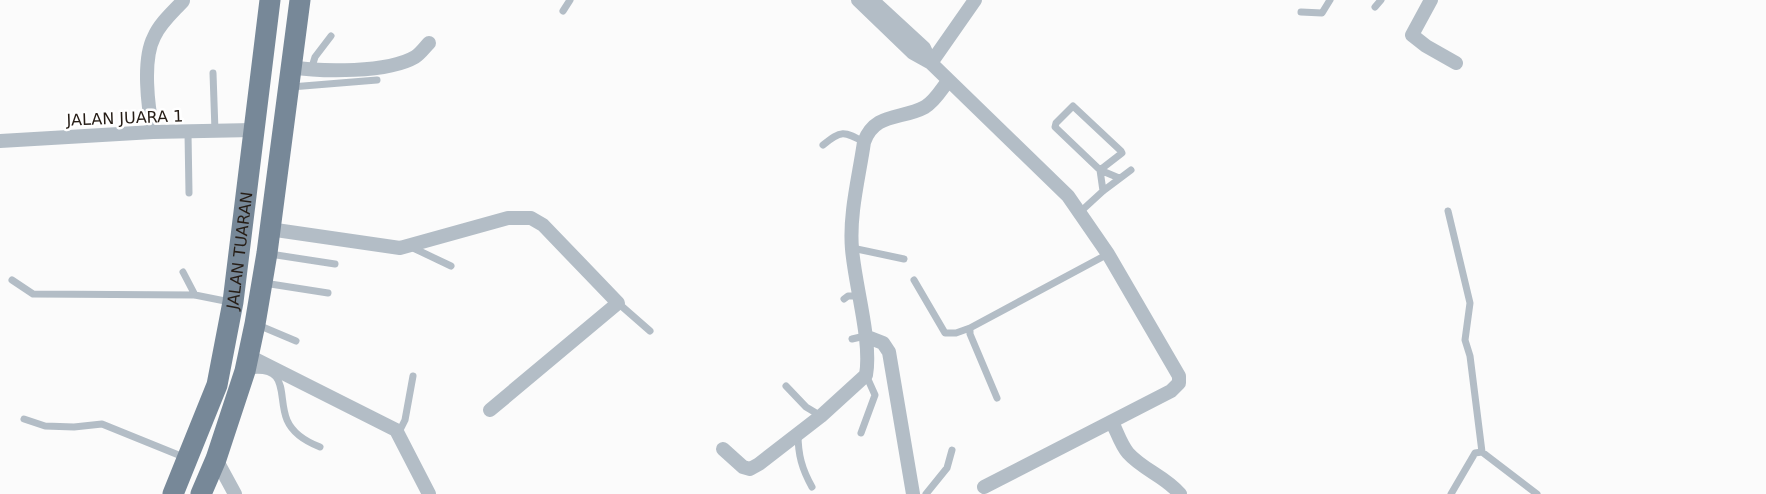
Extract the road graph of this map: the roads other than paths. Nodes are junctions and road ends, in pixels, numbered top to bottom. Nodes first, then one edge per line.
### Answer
1 (270, 0) edge
2 (300, 0) edge
3 (570, 0) edge
4 (858, 0) edge
5 (872, 0) edge
6 (975, 0) edge
7 (1330, 0) edge
8 (1381, 0) edge
9 (1431, 0) edge
10 (183, 1) dead end
11 (1375, 8) dead end
12 (563, 11) dead end
13 (1301, 12) dead end
14 (331, 36) dead end
15 (429, 43) dead end
16 (931, 63) junction
17 (1456, 64) dead end
18 (213, 73) dead end
19 (294, 80) junction
20 (377, 80) dead end
21 (948, 81) junction
22 (259, 89) junction
23 (252, 130) junction
24 (215, 131) junction
25 (153, 132) junction
26 (188, 132) junction
27 (0, 141) edge
28 (864, 142) junction
29 (823, 145) dead end
30 (1100, 170) junction
31 (1131, 170) dead end
32 (1119, 178) junction
33 (1103, 191) junction
34 (188, 193) dead end
35 (1448, 212) dead end
36 (1079, 213) junction
37 (269, 229) junction
38 (410, 247) junction
39 (852, 248) junction
40 (268, 253) junction
41 (1108, 254) junction
42 (904, 259) dead end
43 (335, 264) dead end
44 (451, 266) dead end
45 (183, 272) dead end
46 (12, 280) dead end
47 (914, 280) dead end
48 (263, 283) junction
49 (328, 293) dead end
50 (195, 295) junction
51 (233, 302) junction
52 (618, 303) junction
53 (255, 324) junction
54 (970, 328) junction
55 (650, 331) dead end
56 (859, 338) junction
57 (296, 341) dead end
58 (247, 364) junction
59 (866, 375) junction
60 (413, 376) dead end
61 (786, 386) dead end
62 (996, 398) dead end
63 (490, 410) dead end
64 (821, 416) junction
65 (24, 419) dead end
66 (1112, 422) junction
67 (403, 429) junction
68 (861, 433) dead end
69 (798, 434) junction
70 (320, 447) dead end
71 (724, 449) dead end
72 (952, 450) dead end
73 (1482, 452) junction
74 (188, 459) junction
75 (216, 459) junction
76 (812, 487) dead end
77 (984, 487) dead end
78 (173, 494) edge
79 (201, 494) edge
80 (235, 494) edge
81 (429, 494) edge
82 (913, 494) edge
83 (926, 494) edge
84 (1180, 494) edge
85 (1450, 494) edge
86 (1537, 494) edge

1 - 22 main road, JALAN TUARAN
2 - 19 main road, JALAN TUARAN
3 - 12 lane
4 - 16 street
5 - 16 street
6 - 16 street
7 - 13 lane
8 - 11 lane
9 - 17 street
10 - 25 street
14 - 19 lane
15 - 19 street
16 - 21 street
18 - 24 lane
19 - 20 lane
19 - 22 main road
19 - 37 main road, JALAN TUARAN
21 - 28 street
21 - 36 street
22 - 23 main road, JALAN TUARAN
23 - 24 street, JALAN JUARA 1
23 - 51 main road, JALAN TUARAN
24 - 26 street, JALAN JUARA 1
25 - 26 street, JALAN JUARA 1
25 - 27 street, JALAN JUARA 1
26 - 34 lane
28 - 29 lane
28 - 39 street
30 - 30 lane
30 - 32 lane
30 - 33 lane
31 - 32 lane
32 - 33 lane
33 - 36 lane
35 - 73 lane
36 - 41 street
37 - 38 street
37 - 40 main road, JALAN TUARAN
38 - 44 lane
38 - 52 street
39 - 42 lane
39 - 56 street
40 - 43 lane
40 - 48 main road, JALAN TUARAN
41 - 54 lane
41 - 66 street
45 - 50 lane
46 - 50 lane
47 - 54 lane
48 - 49 lane
48 - 53 main road, JALAN TUARAN
50 - 51 lane
51 - 74 main road, JALAN TUARAN
52 - 55 lane
52 - 63 street
53 - 57 lane
53 - 58 main road, JALAN TUARAN
54 - 62 lane
56 - 59 street
56 - 82 street
58 - 67 street
58 - 70 lane
58 - 75 main road, JALAN TUARAN
59 - 64 street
59 - 68 lane
60 - 67 lane
61 - 64 lane
64 - 69 street
65 - 74 lane
66 - 77 street
66 - 84 street
67 - 81 street
69 - 71 street
69 - 76 lane
72 - 83 lane
73 - 85 lane
73 - 86 lane
74 - 78 main road, JALAN TUARAN
75 - 79 main road, JALAN TUARAN
75 - 80 street

